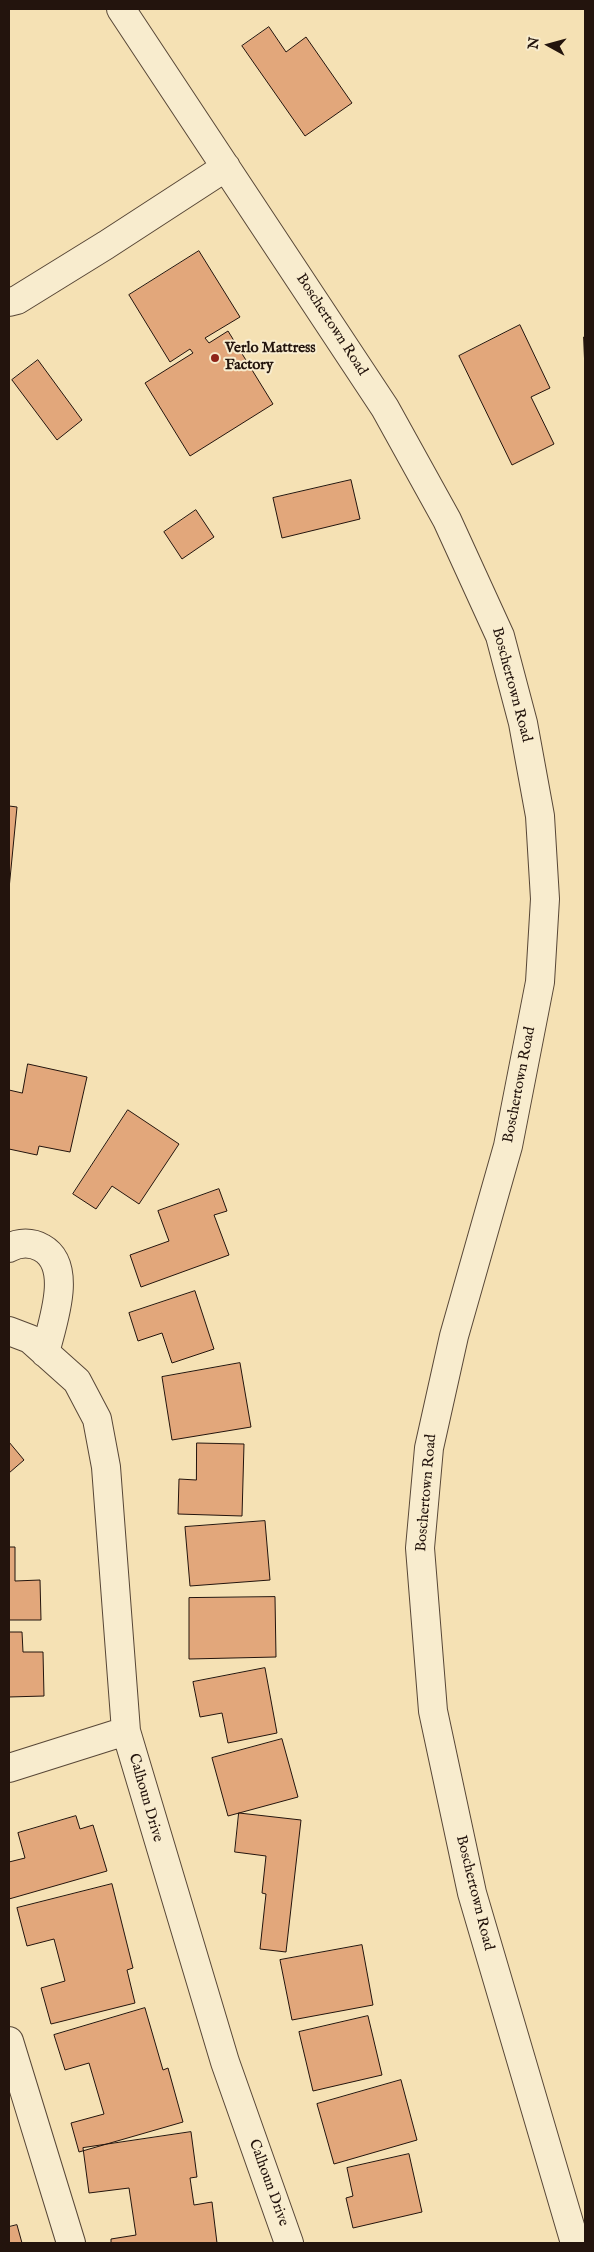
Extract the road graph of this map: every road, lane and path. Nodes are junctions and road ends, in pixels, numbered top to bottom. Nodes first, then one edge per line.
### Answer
1 (121, 9) edge
2 (226, 167) junction
3 (9, 302) edge
4 (9, 1248) edge
5 (9, 1331) edge
6 (46, 1353) junction
7 (126, 1731) junction
8 (9, 1768) edge
9 (9, 2041) edge
10 (71, 2243) edge
11 (290, 2243) edge
12 (575, 2243) edge

1 - 2 street, Boschertown Road
2 - 3 street
2 - 12 street, Boschertown Road
4 - 6 street
5 - 6 street, Calhoun Drive
6 - 7 street, Calhoun Drive
7 - 8 street
7 - 11 street, Calhoun Drive
9 - 10 street

